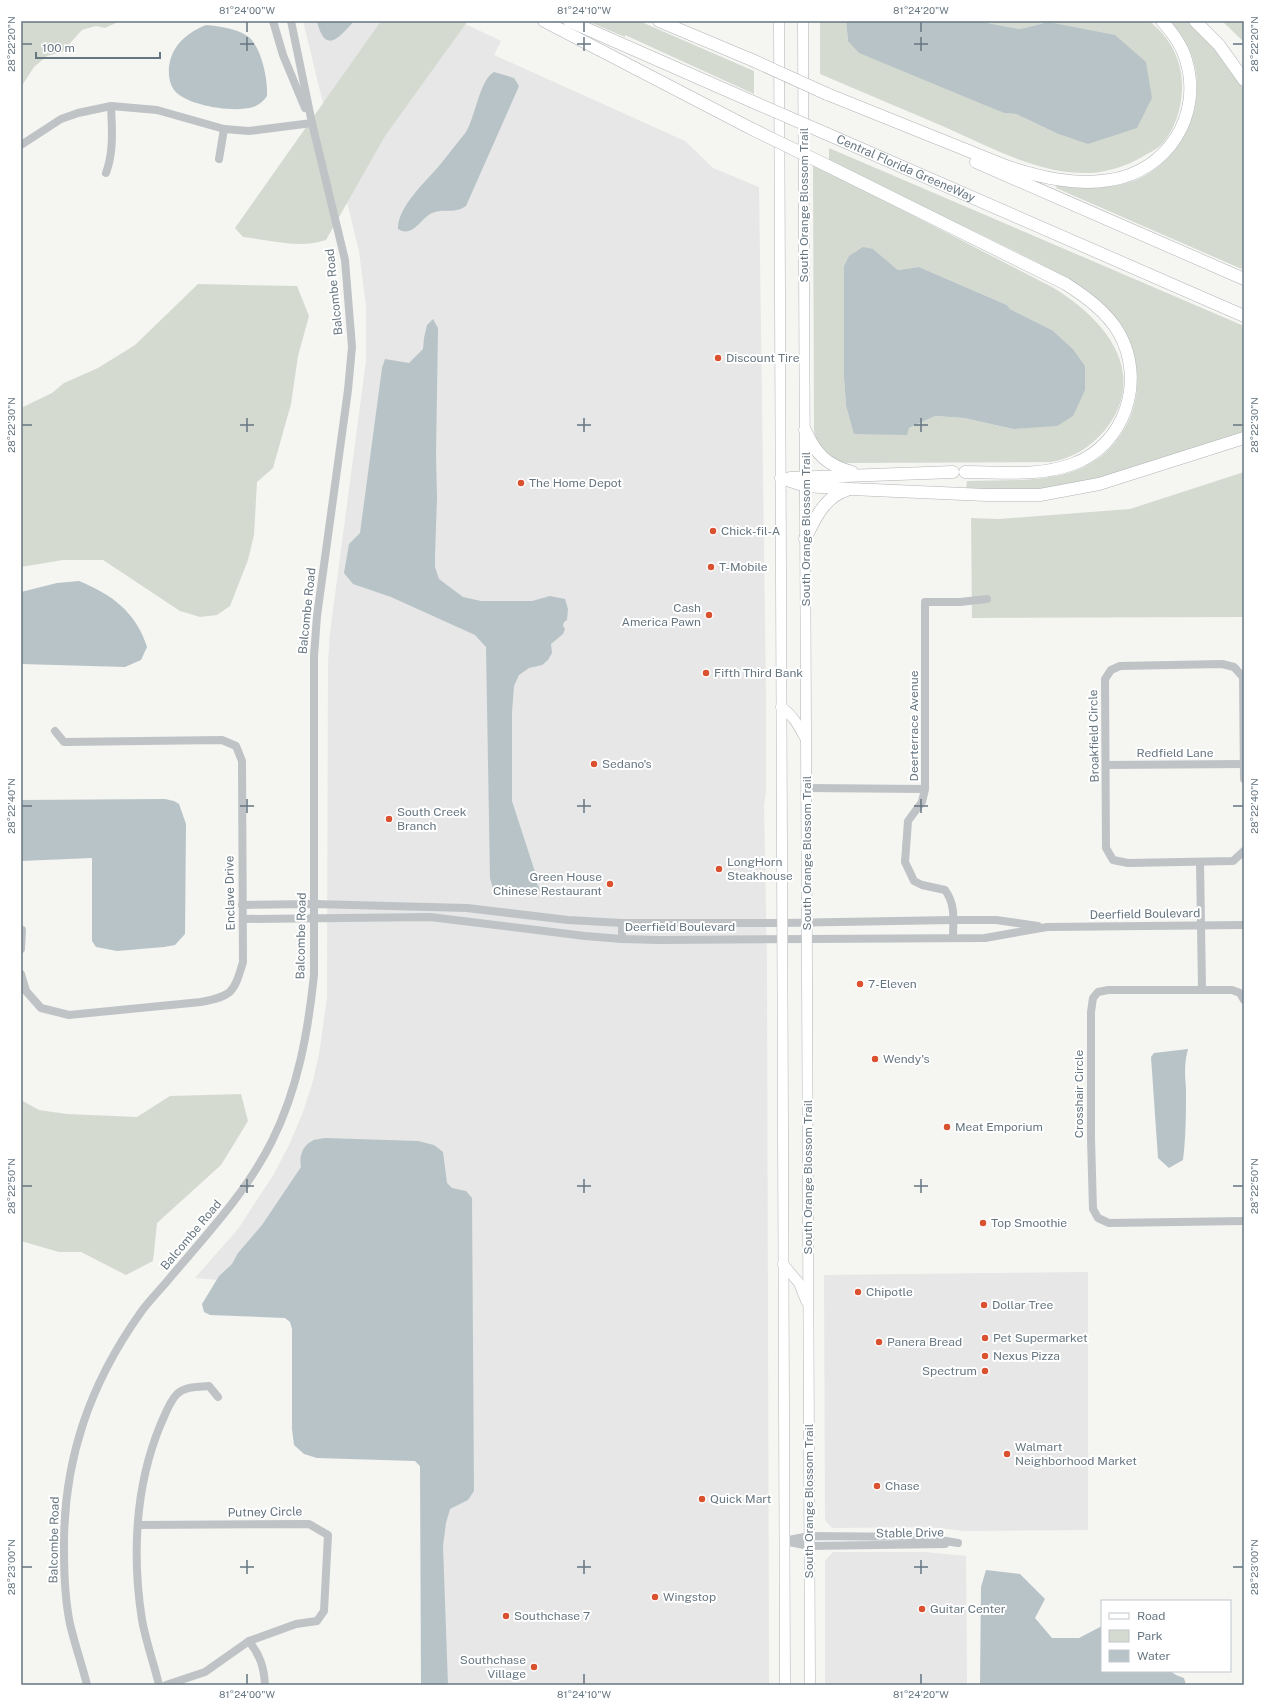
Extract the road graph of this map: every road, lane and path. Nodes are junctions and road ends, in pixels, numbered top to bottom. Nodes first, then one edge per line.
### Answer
1 (273, 21) edge
2 (291, 21) edge
3 (544, 21) edge
4 (568, 21) edge
5 (659, 21) edge
6 (779, 21) edge
7 (804, 21) edge
8 (1162, 21) edge
9 (1195, 21) edge
10 (1244, 80) edge
11 (827, 94) junction
12 (111, 106) junction
13 (312, 123) junction
14 (224, 129) junction
15 (21, 145) edge
16 (219, 159) dead end
17 (106, 173) dead end
18 (1244, 279) edge
19 (1244, 316) edge
20 (805, 430) junction
21 (1244, 438) edge
22 (863, 475) junction
23 (781, 478) junction
24 (806, 481) junction
25 (851, 489) junction
26 (805, 539) junction
27 (987, 599) dead end
28 (781, 707) junction
29 (55, 731) dead end
30 (806, 742) junction
31 (1244, 764) edge
32 (1106, 765) junction
33 (1244, 779) edge
34 (807, 788) junction
35 (925, 789) junction
36 (1244, 851) edge
37 (1200, 862) junction
38 (314, 904) junction
39 (242, 905) junction
40 (314, 918) junction
41 (243, 919) junction
42 (953, 920) junction
43 (807, 922) junction
44 (622, 923) junction
45 (782, 923) junction
46 (1244, 925) edge
47 (1201, 926) junction
48 (1047, 928) junction
49 (22, 930) dead end
50 (807, 938) junction
51 (953, 938) junction
52 (622, 939) junction
53 (782, 939) junction
54 (21, 949) edge
55 (21, 974) edge
56 (1202, 989) junction
57 (1244, 1000) edge
58 (1244, 1221) edge
59 (783, 1264) junction
60 (808, 1308) junction
61 (218, 1397) dead end
62 (138, 1526) junction
63 (784, 1541) junction
64 (809, 1541) junction
65 (249, 1641) junction
66 (87, 1685) edge
67 (159, 1685) edge
68 (166, 1685) edge
69 (265, 1685) edge
70 (785, 1685) edge
71 (810, 1685) edge

1 - 13 street, Balcombe Road
2 - 13 street, Balcombe Road
3 - 22 highway, bridge
4 - 19 highway, Central Florida GreeneWay, bridge
5 - 11 highway, bridge
6 - 23 main road, South Orange Blossom Trail
7 - 20 main road, South Orange Blossom Trail
8 - 11 highway
9 - 10 highway
11 - 18 highway
12 - 14 street
12 - 15 street
12 - 17 street
13 - 14 street
13 - 38 street, Balcombe Road
14 - 16 street
20 - 22 highway
20 - 24 main road, South Orange Blossom Trail
21 - 25 highway
22 - 24 highway
23 - 24 highway
23 - 28 main road, South Orange Blossom Trail
24 - 25 highway
24 - 26 main road, South Orange Blossom Trail
25 - 26 highway
26 - 30 main road, South Orange Blossom Trail
27 - 35 street, Deerterrace Avenue
28 - 30 main road
28 - 45 main road, South Orange Blossom Trail
29 - 39 street, Enclave Drive
30 - 34 main road, South Orange Blossom Trail
31 - 32 street, Redfield Lane
31 - 32 street, Broakfield Circle
31 - 33 street, Broakfield Circle
32 - 37 street, Broakfield Circle
34 - 35 street
34 - 43 main road, South Orange Blossom Trail
35 - 42 street, Deerterrace Avenue
36 - 37 street, Broakfield Circle
37 - 47 street
38 - 39 street, Deerfield Boulevard
38 - 40 street, Balcombe Road
38 - 44 street, Deerfield Boulevard
39 - 41 street, Enclave Drive
40 - 41 street, Deerfield Boulevard
40 - 52 street, Deerfield Boulevard
40 - 66 street, Balcombe Road
41 - 55 street, Enclave Drive
42 - 43 street, Deerfield Boulevard
42 - 48 street, Deerfield Boulevard
42 - 51 street, Deerterrace Avenue
43 - 45 street, Deerfield Boulevard
43 - 50 main road, South Orange Blossom Trail
44 - 45 street, Deerfield Boulevard
44 - 52 street
45 - 53 main road, South Orange Blossom Trail
46 - 47 street, Deerfield Boulevard
47 - 48 street, Deerfield Boulevard
47 - 56 street
48 - 51 street, Deerfield Boulevard
49 - 54 street
50 - 51 street, Deerfield Boulevard
50 - 53 street, Deerfield Boulevard
50 - 60 main road, South Orange Blossom Trail
52 - 53 street, Deerfield Boulevard
53 - 59 main road, South Orange Blossom Trail
56 - 57 street
56 - 58 street, Crosshair Circle
59 - 60 main road
59 - 63 main road, South Orange Blossom Trail
60 - 64 main road, South Orange Blossom Trail
61 - 62 street
62 - 65 street, Putney Circle
62 - 67 street
63 - 64 street, Stable Drive
63 - 70 main road, South Orange Blossom Trail
64 - 64 street, Stable Drive
64 - 71 main road, South Orange Blossom Trail
65 - 68 street, Putney Circle
65 - 69 street

